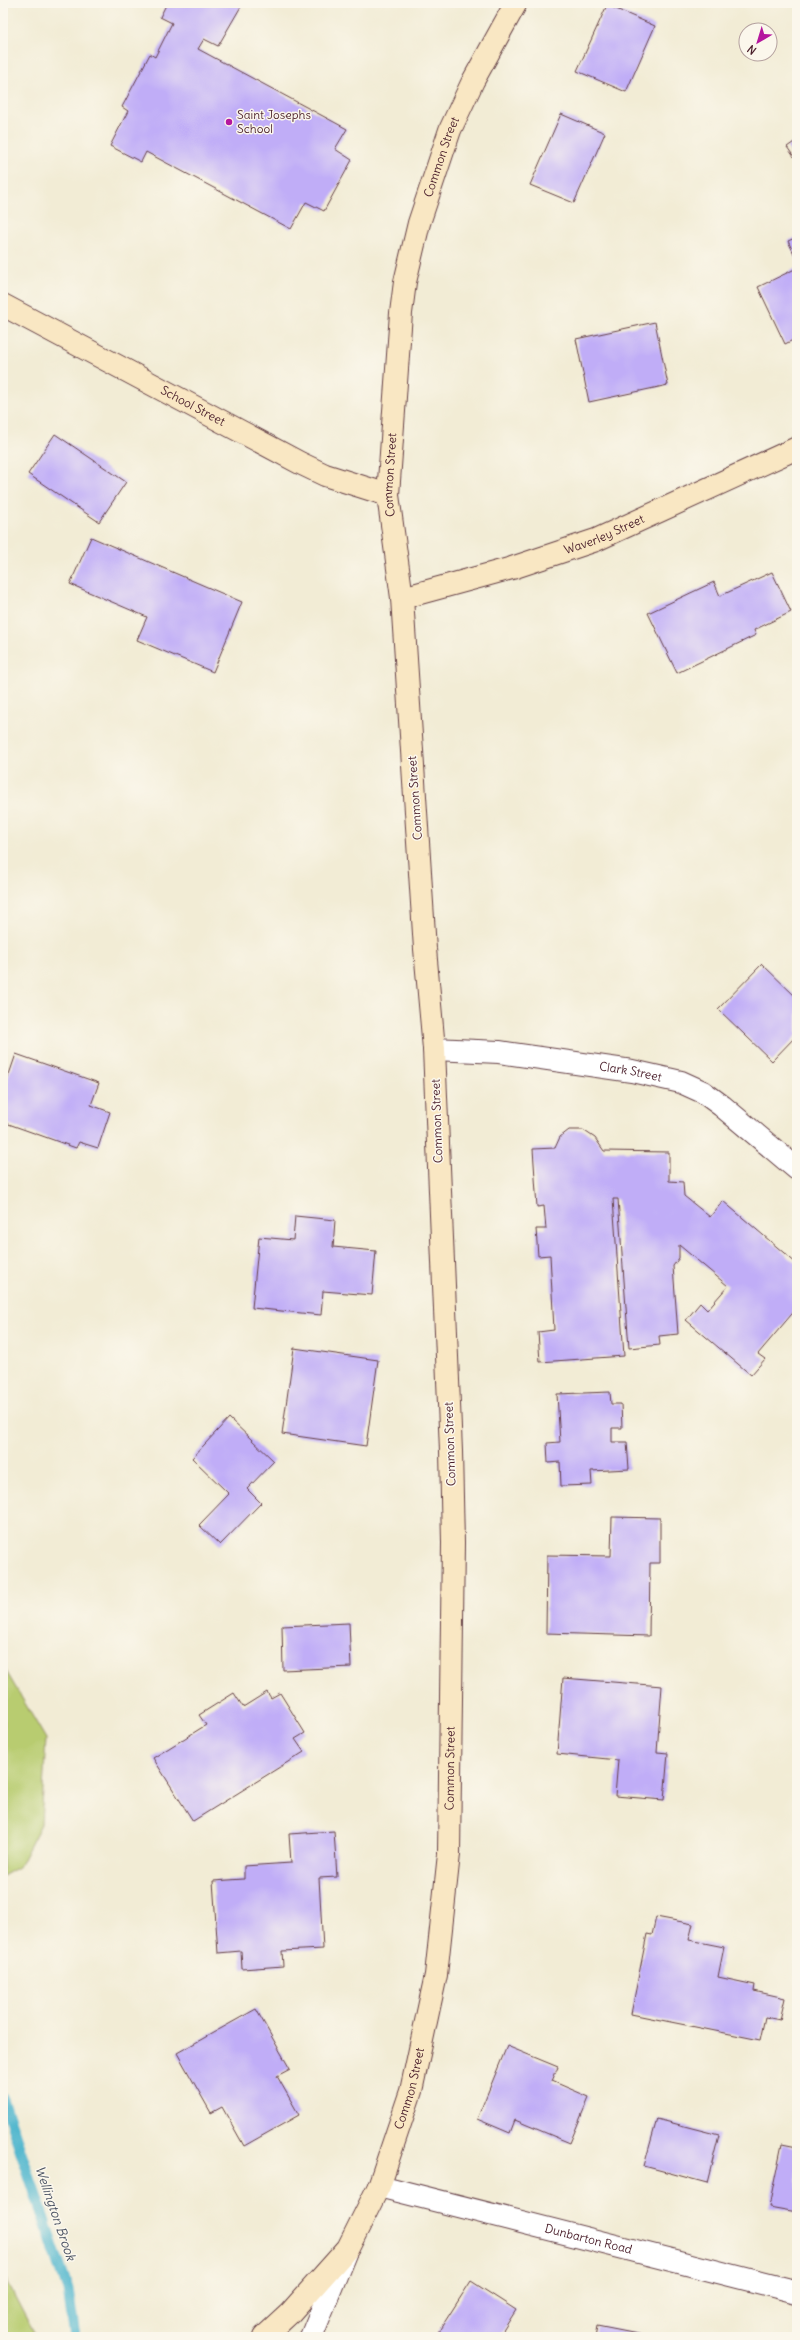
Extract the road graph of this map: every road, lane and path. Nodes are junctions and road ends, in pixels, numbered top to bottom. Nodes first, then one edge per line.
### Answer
1 (516, 3) edge
2 (3, 304) edge
3 (797, 448) edge
4 (388, 495) junction
5 (402, 598) junction
6 (434, 1049) junction
7 (797, 1169) edge
8 (379, 2186) junction
9 (348, 2248) junction
10 (797, 2292) edge
11 (264, 2337) edge
12 (311, 2337) edge

1 - 4 main road, Common Street
2 - 4 main road, School Street
3 - 5 main road, Waverley Street
4 - 5 main road, Common Street
5 - 6 main road, Common Street
6 - 7 street, Clark Street
6 - 8 main road, Common Street
8 - 9 main road, Common Street
8 - 10 street, Dunbarton Road
9 - 11 main road, Common Street
9 - 12 street, Common Street

